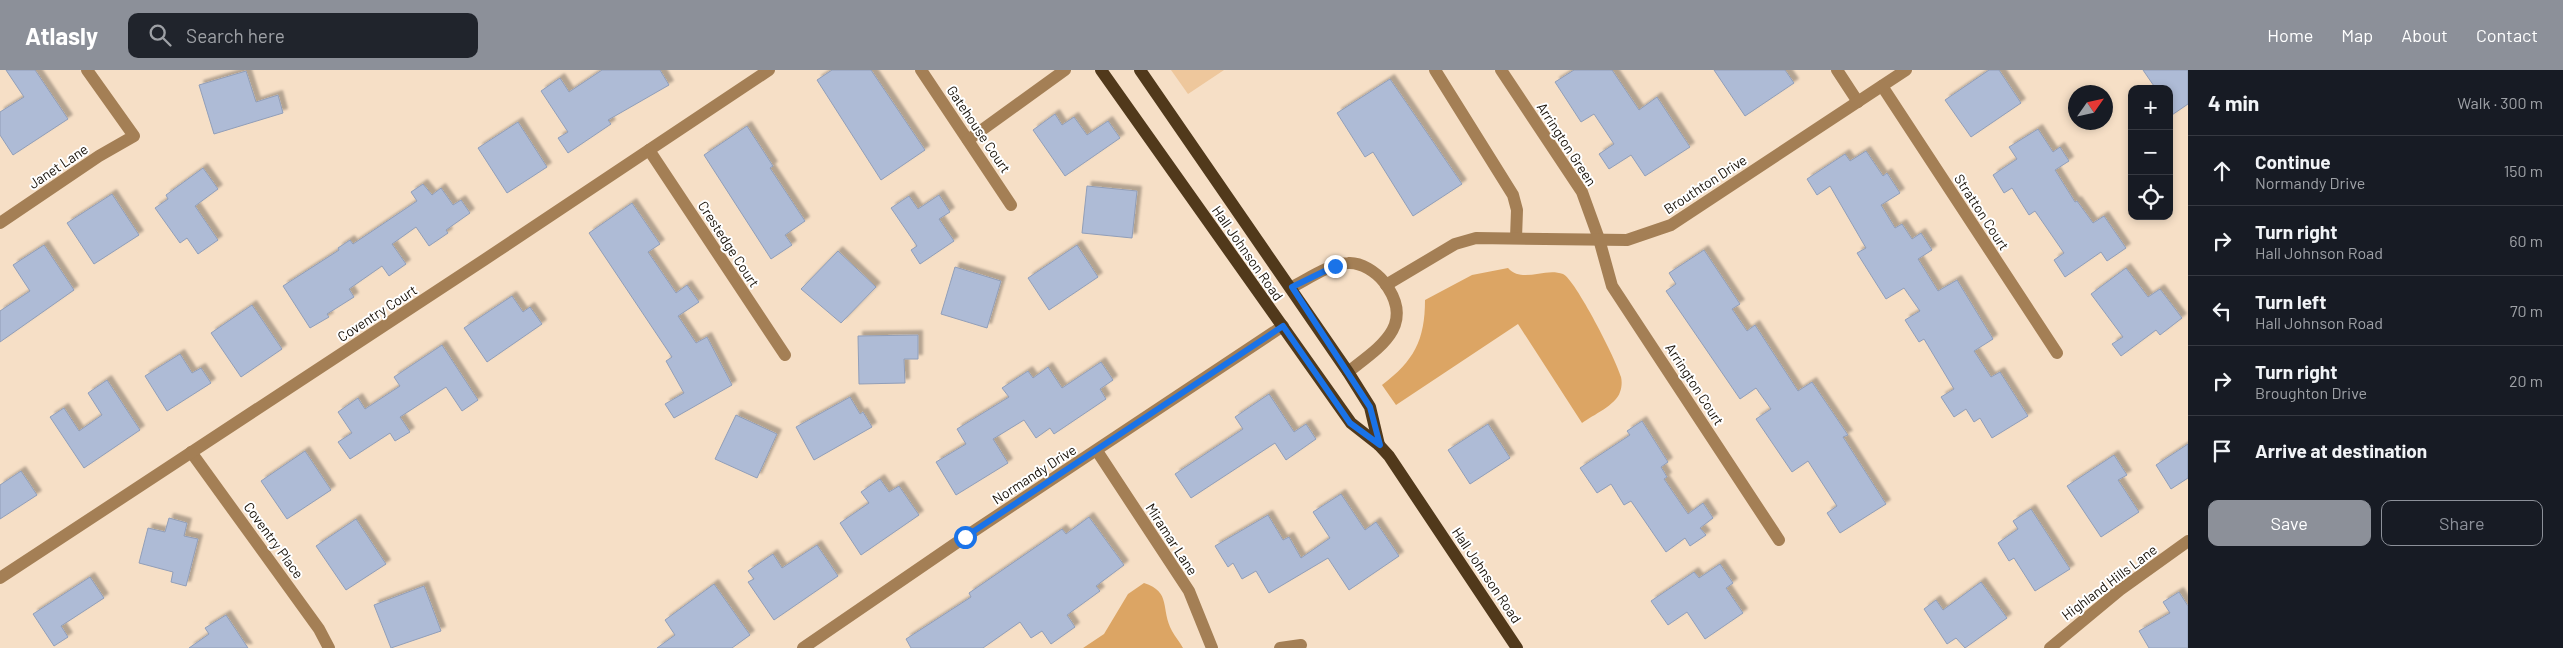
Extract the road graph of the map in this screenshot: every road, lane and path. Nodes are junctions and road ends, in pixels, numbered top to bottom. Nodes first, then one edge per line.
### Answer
1 (87, 70) edge
2 (769, 70) edge
3 (921, 70) edge
4 (1065, 70) edge
5 (1101, 70) edge
6 (1140, 70) edge
7 (1435, 70) edge
8 (1501, 70) edge
9 (1837, 70) edge
10 (1905, 70) edge
11 (1882, 86) junction
12 (1858, 102) junction
13 (968, 140) junction
14 (649, 150) junction
15 (1011, 205) dead end
16 (0, 223) edge
17 (1516, 238) junction
18 (1599, 239) junction
19 (1386, 285) junction
20 (1292, 287) junction
21 (1283, 326) junction
22 (2057, 353) dead end
23 (784, 356) dead end
24 (1348, 372) junction
25 (1380, 445) junction
26 (1097, 451) junction
27 (191, 452) junction
28 (1779, 540) dead end
29 (2188, 541) edge
30 (0, 578) edge
31 (1301, 645) dead end
32 (329, 648) edge
33 (803, 648) edge
34 (1212, 648) edge
35 (1280, 648) edge
36 (1517, 648) edge
37 (2050, 648) edge

1 - 16 street, Janet Lane
2 - 14 street, Coventry Court
3 - 13 street, Gatehouse Court
4 - 13 street
5 - 21 main road, Hall Johnson Road
6 - 20 main road, Hall Johnson Road
7 - 17 street
8 - 18 street, Arrington Green
9 - 12 street
10 - 11 street, Brouthton Drive
11 - 12 street, Brouthton Drive
11 - 22 street, Stratton Court
12 - 18 street, Brouthton Drive
13 - 15 street, Gatehouse Court
14 - 23 street, Crestedge Court
14 - 27 street, Coventry Court
17 - 18 street, Brouthton Drive
17 - 19 street, Brouthton Drive
18 - 28 street, Arrington Court
19 - 20 street
19 - 24 street
20 - 24 main road, Hall Johnson Road
21 - 25 main road, Hall Johnson Road
21 - 26 street, Normandy Drive
24 - 25 main road, Hall Johnson Road
25 - 36 main road, Hall Johnson Road
26 - 33 street, Normandy Drive
26 - 34 street, Miramar Lane
27 - 30 street, Coventry Court
27 - 32 street, Coventry Place
29 - 37 street, Highland Hills Lane
31 - 35 street

